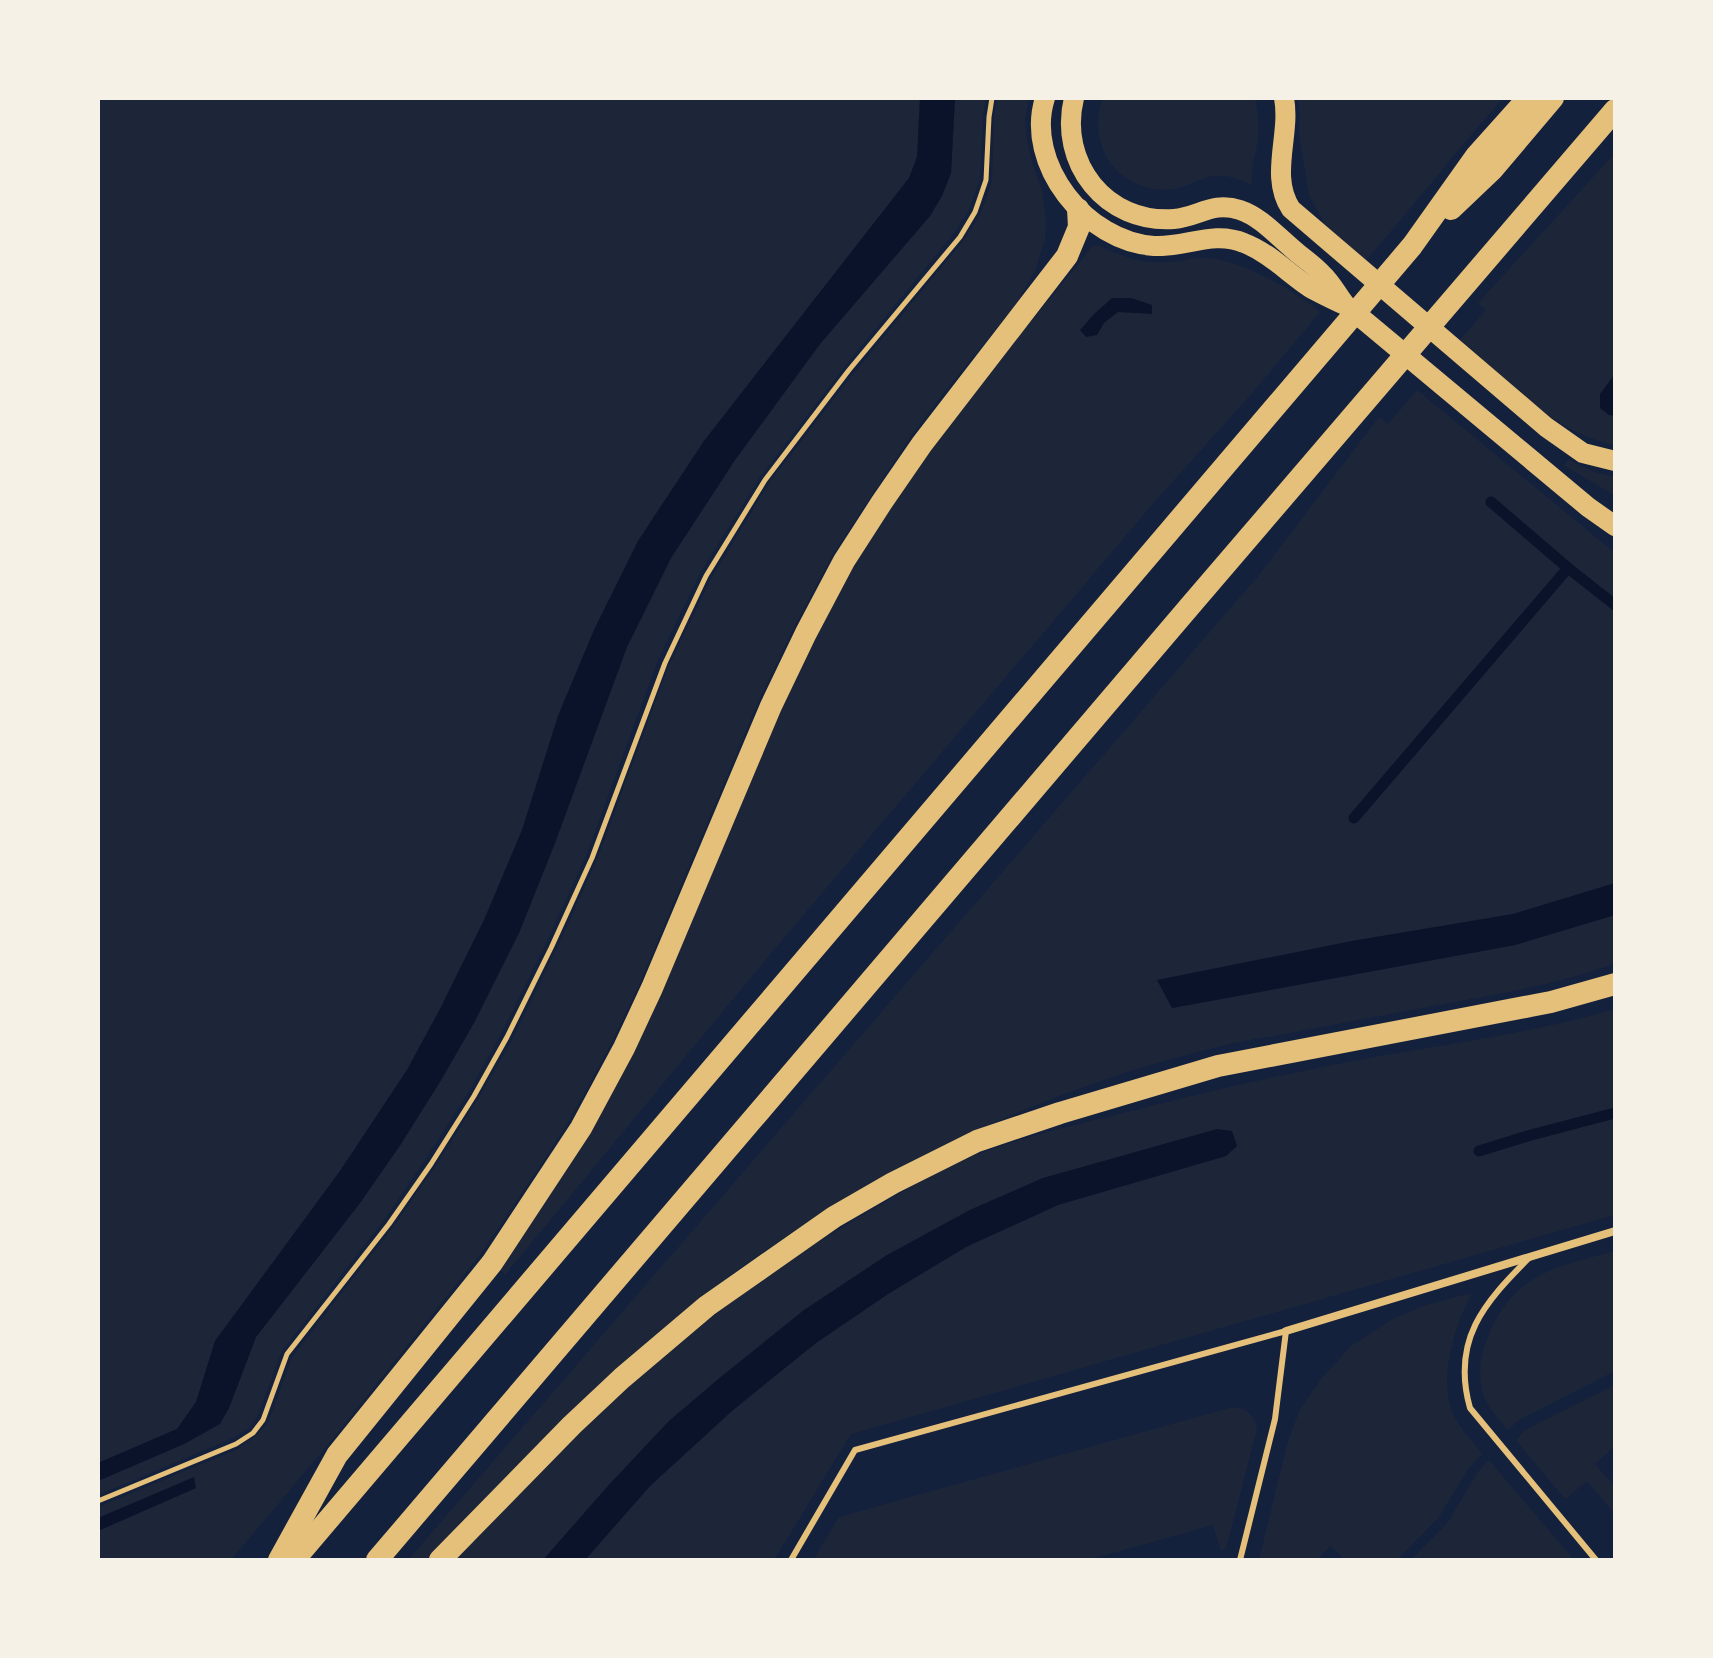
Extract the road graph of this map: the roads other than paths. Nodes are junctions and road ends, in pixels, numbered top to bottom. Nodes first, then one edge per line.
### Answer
1 (1045, 98) edge
2 (1074, 98) edge
3 (1284, 98) edge
4 (1528, 98) edge
5 (1553, 98) edge
6 (1615, 110) edge
7 (1078, 209) junction
8 (1412, 246) junction
9 (1347, 306) junction
10 (1615, 461) edge
11 (1615, 526) edge
12 (1615, 984) edge
13 (1615, 1231) edge
14 (1529, 1258) junction
15 (1286, 1331) junction
16 (279, 1560) edge
17 (294, 1560) edge
18 (377, 1560) edge
19 (440, 1560) edge
20 (791, 1560) edge
21 (1240, 1560) edge
22 (1596, 1560) edge

1 - 7 main road
2 - 9 main road
3 - 10 main road
4 - 8 highway
5 - 8 highway
6 - 18 highway
7 - 9 main road
7 - 16 highway
8 - 17 highway
9 - 11 main road
12 - 19 highway
13 - 14 street
14 - 15 street
14 - 22 lane
15 - 20 lane
15 - 21 lane

